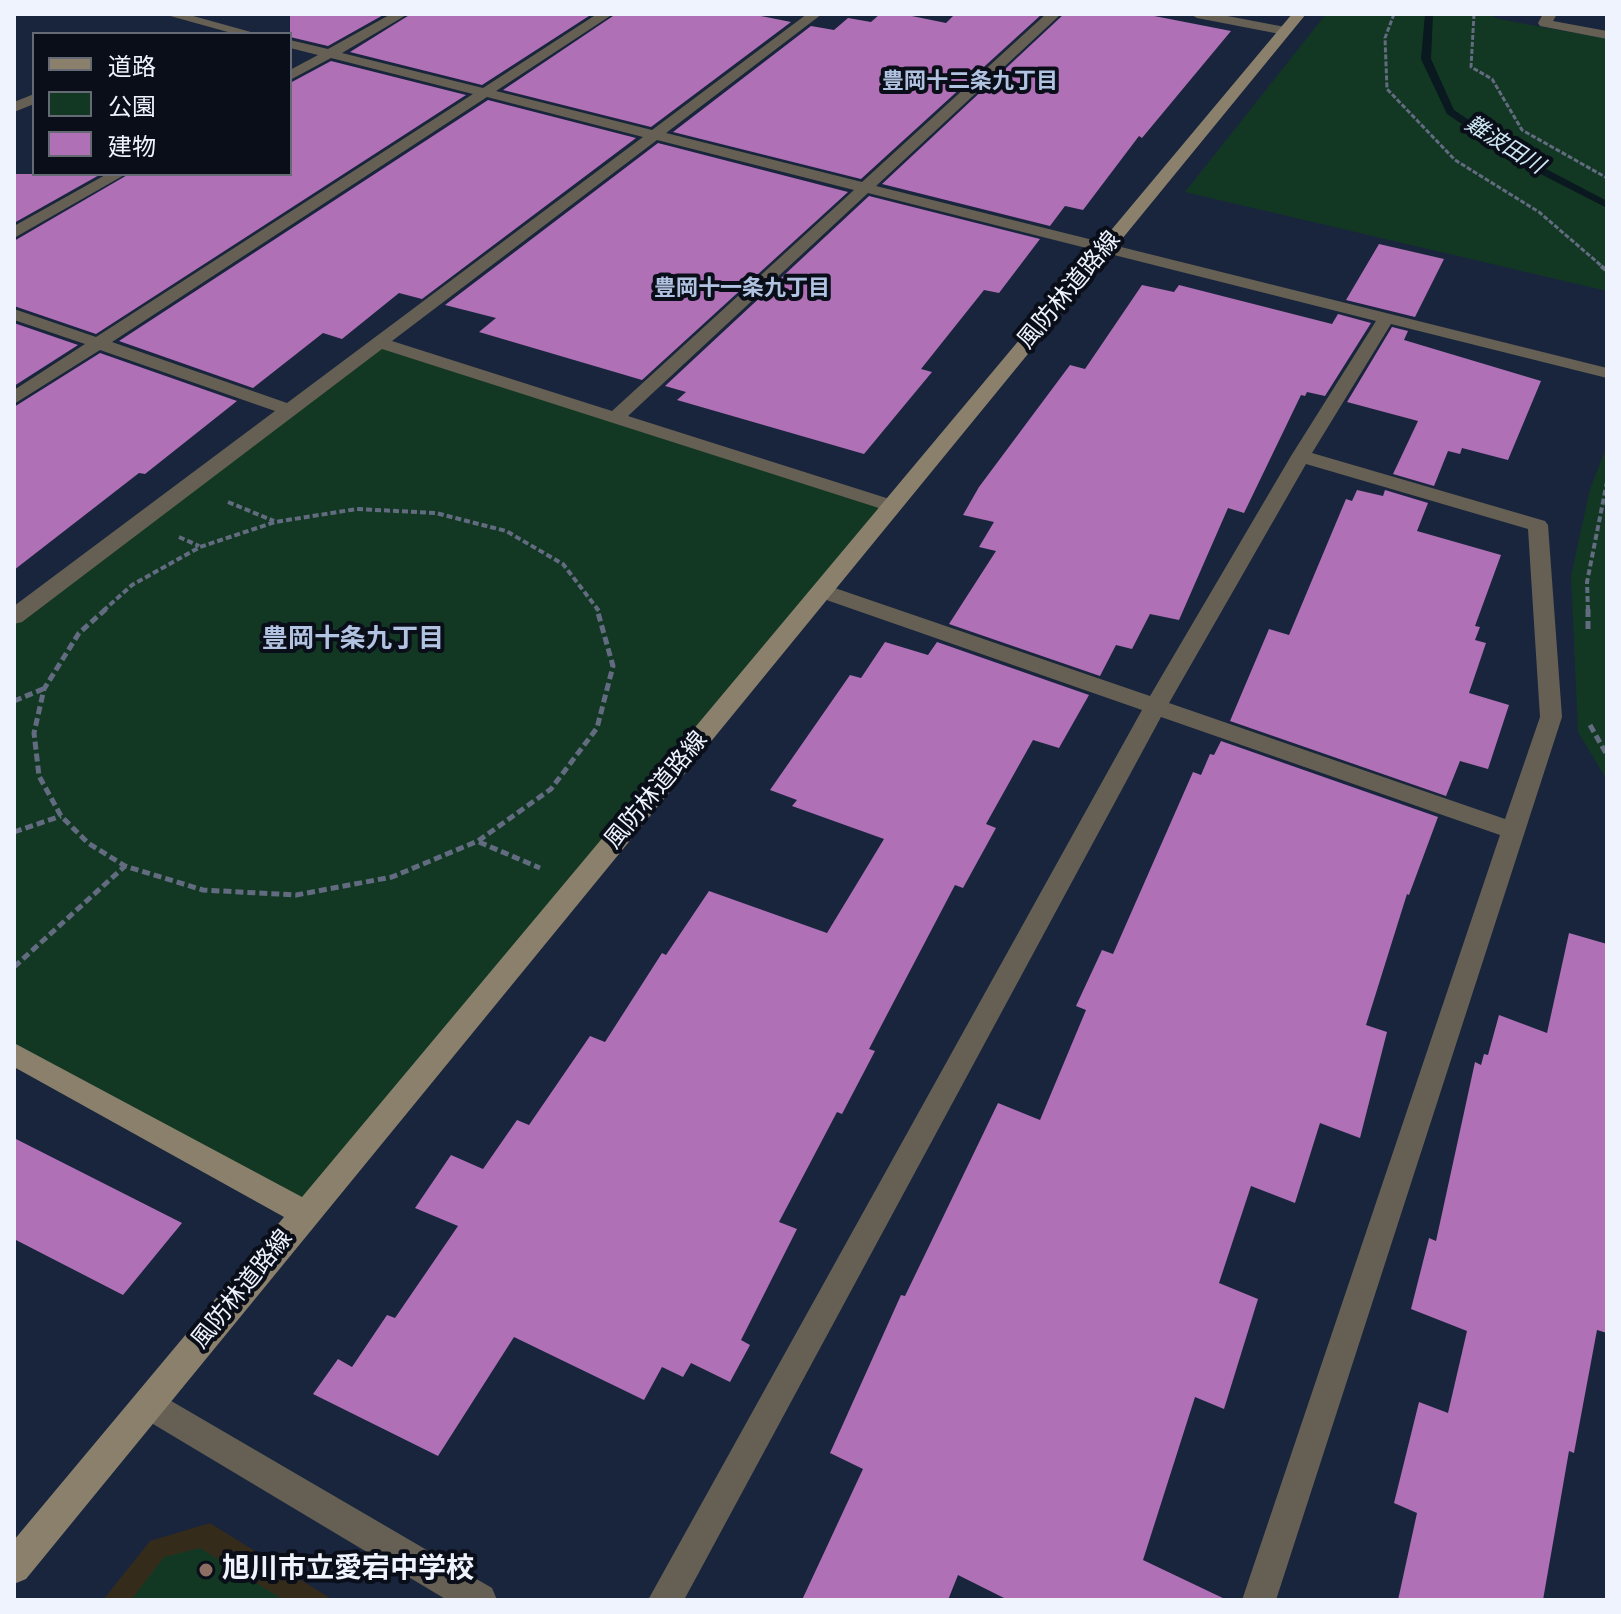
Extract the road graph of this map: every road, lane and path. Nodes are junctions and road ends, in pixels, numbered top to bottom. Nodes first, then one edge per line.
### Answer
1 (170, 14) edge
2 (401, 14) edge
3 (606, 14) edge
4 (815, 14) edge
5 (1054, 14) edge
6 (1197, 14) edge
7 (1394, 14) edge
8 (1474, 14) edge
9 (1550, 14) edge
10 (195, 16) edge
11 (1292, 23) edge
12 (170, 29) dead end
13 (245, 32) edge
14 (1607, 35) edge
15 (292, 44) edge
16 (330, 54) junction
17 (292, 75) edge
18 (482, 93) junction
19 (32, 99) edge
20 (14, 108) edge
21 (652, 136) junction
22 (114, 176) edge
23 (1607, 178) edge
24 (864, 189) junction
25 (14, 233) edge
26 (1106, 248) junction
27 (1607, 271) edge
28 (14, 314) edge
29 (1386, 319) junction
30 (98, 343) junction
31 (381, 343) junction
32 (1607, 373) edge
33 (14, 398) edge
34 (290, 410) junction
35 (616, 417) junction
36 (1301, 456) junction
37 (1607, 482) edge
38 (189, 486) junction
39 (892, 506) junction
40 (275, 522) junction
41 (822, 591) junction
42 (14, 617) edge
43 (1588, 640) dead end
44 (44, 689) junction
45 (14, 701) edge
46 (1156, 705) junction
47 (1590, 714) dead end
48 (1607, 755) edge
49 (61, 816) junction
50 (1514, 831) junction
51 (14, 832) edge
52 (478, 841) junction
53 (125, 866) junction
54 (579, 885) junction
55 (14, 967) edge
56 (14, 1054) edge
57 (306, 1214) junction
58 (149, 1404) junction
59 (14, 1567) edge
60 (480, 1600) edge
61 (665, 1600) edge
62 (1259, 1600) edge

1 - 10 street
2 - 16 street
3 - 18 street
4 - 21 street
5 - 24 street
6 - 11 street
7 - 27 path
8 - 23 path
9 - 14 street
10 - 12 street
10 - 13 street
11 - 26 street, 風防林道路線
15 - 16 street
16 - 17 street
16 - 18 street
18 - 21 street
18 - 30 street
19 - 20 street
21 - 24 street
21 - 31 street
22 - 25 street
24 - 26 street
24 - 35 street
26 - 29 street
26 - 39 street, 風防林道路線
28 - 30 street
29 - 32 street
29 - 36 street
30 - 33 street
30 - 34 street
31 - 34 street
31 - 35 street
34 - 38 street
35 - 39 street
36 - 46 street
36 - 50 street
37 - 43 path
38 - 40 path
38 - 42 street
39 - 41 street, 風防林道路線
40 - 44 path
40 - 52 path
41 - 46 street
41 - 54 street, 風防林道路線
44 - 45 path
44 - 49 path
46 - 50 street
46 - 61 street
47 - 48 path
49 - 51 path
49 - 53 path
50 - 62 street
52 - 53 path
52 - 54 path
53 - 55 path
54 - 57 street, 風防林道路線
56 - 57 street
57 - 58 street, 風防林道路線
58 - 59 street, 風防林道路線
58 - 60 street

